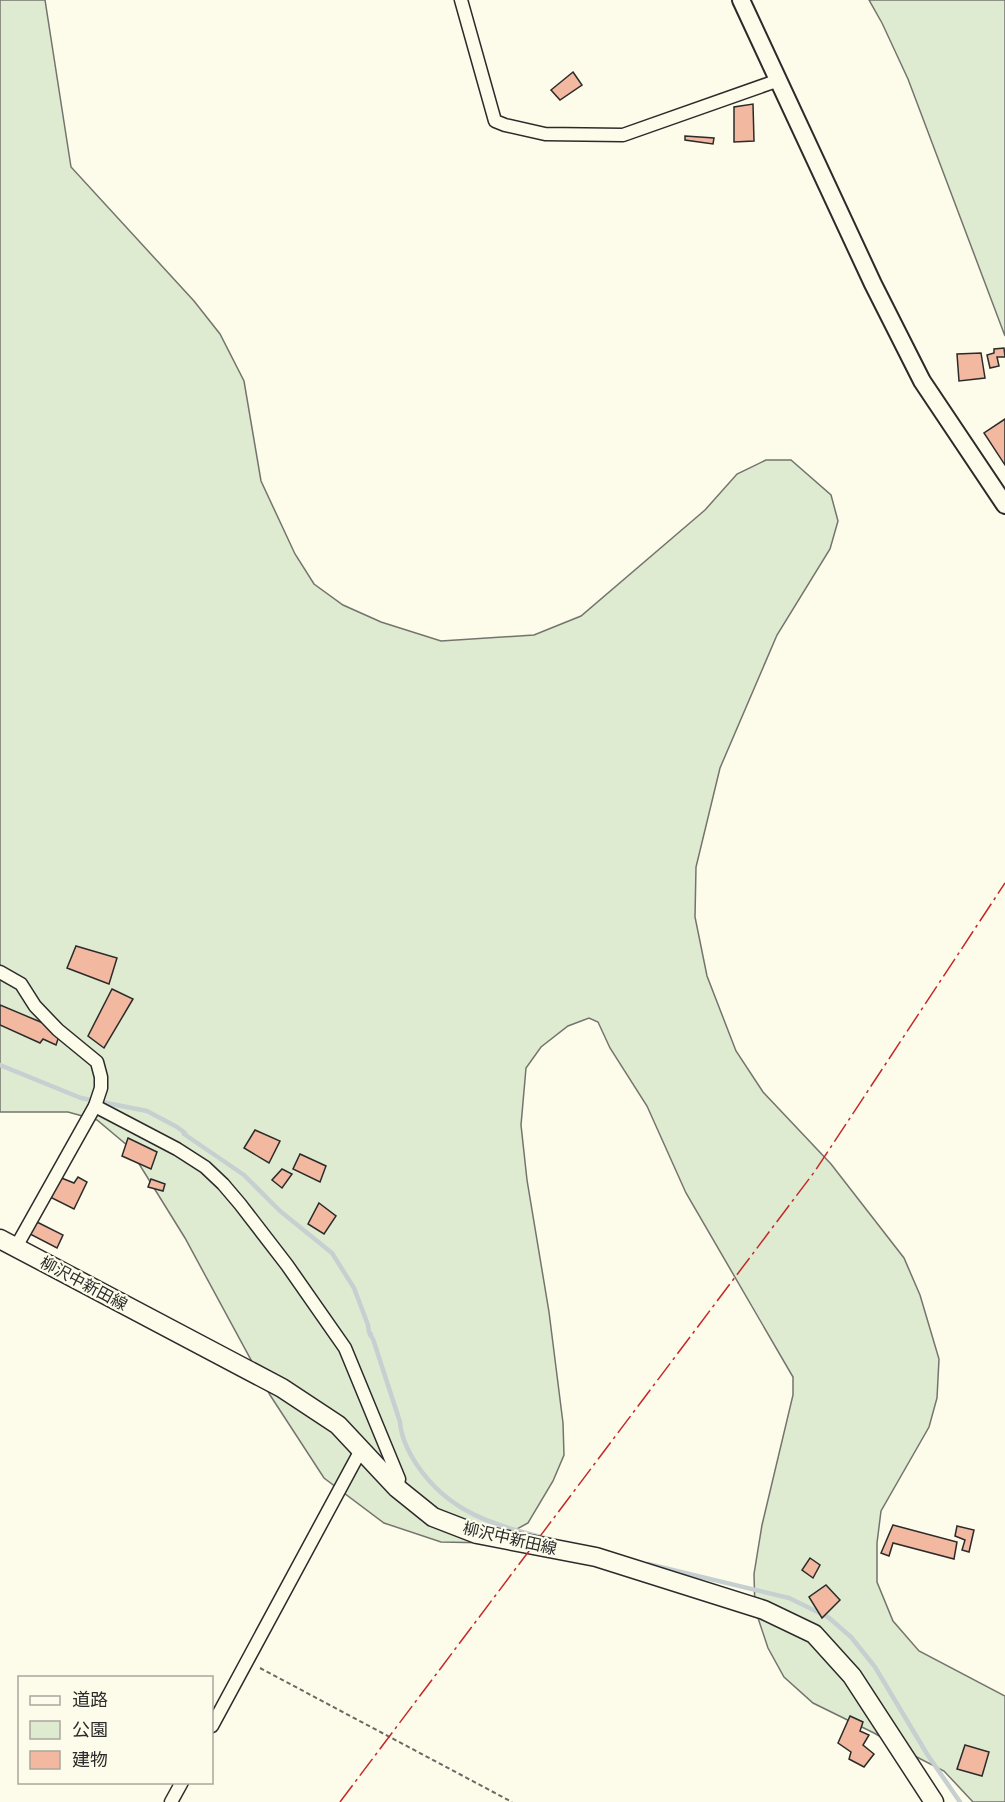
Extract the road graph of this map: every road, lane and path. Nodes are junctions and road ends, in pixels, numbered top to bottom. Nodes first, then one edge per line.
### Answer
1 (460, 0) edge
2 (741, 0) edge
3 (779, 80) junction
4 (1005, 506) edge
5 (0, 972) edge
6 (95, 1106) junction
7 (8, 1243) edge
8 (362, 1449) junction
9 (397, 1488) junction
10 (246, 1661) junction
11 (213, 1724) edge
12 (181, 1784) edge
13 (171, 1802) edge
14 (512, 1802) edge
15 (934, 1802) edge

1 - 3 street
2 - 3 street
3 - 4 street
5 - 6 street
6 - 7 street
6 - 9 street
7 - 8 main road, 柳沢中新田線
8 - 9 main road, 柳沢中新田線
8 - 10 street
9 - 15 main road, 柳沢中新田線
10 - 11 street
10 - 14 path
12 - 13 street

